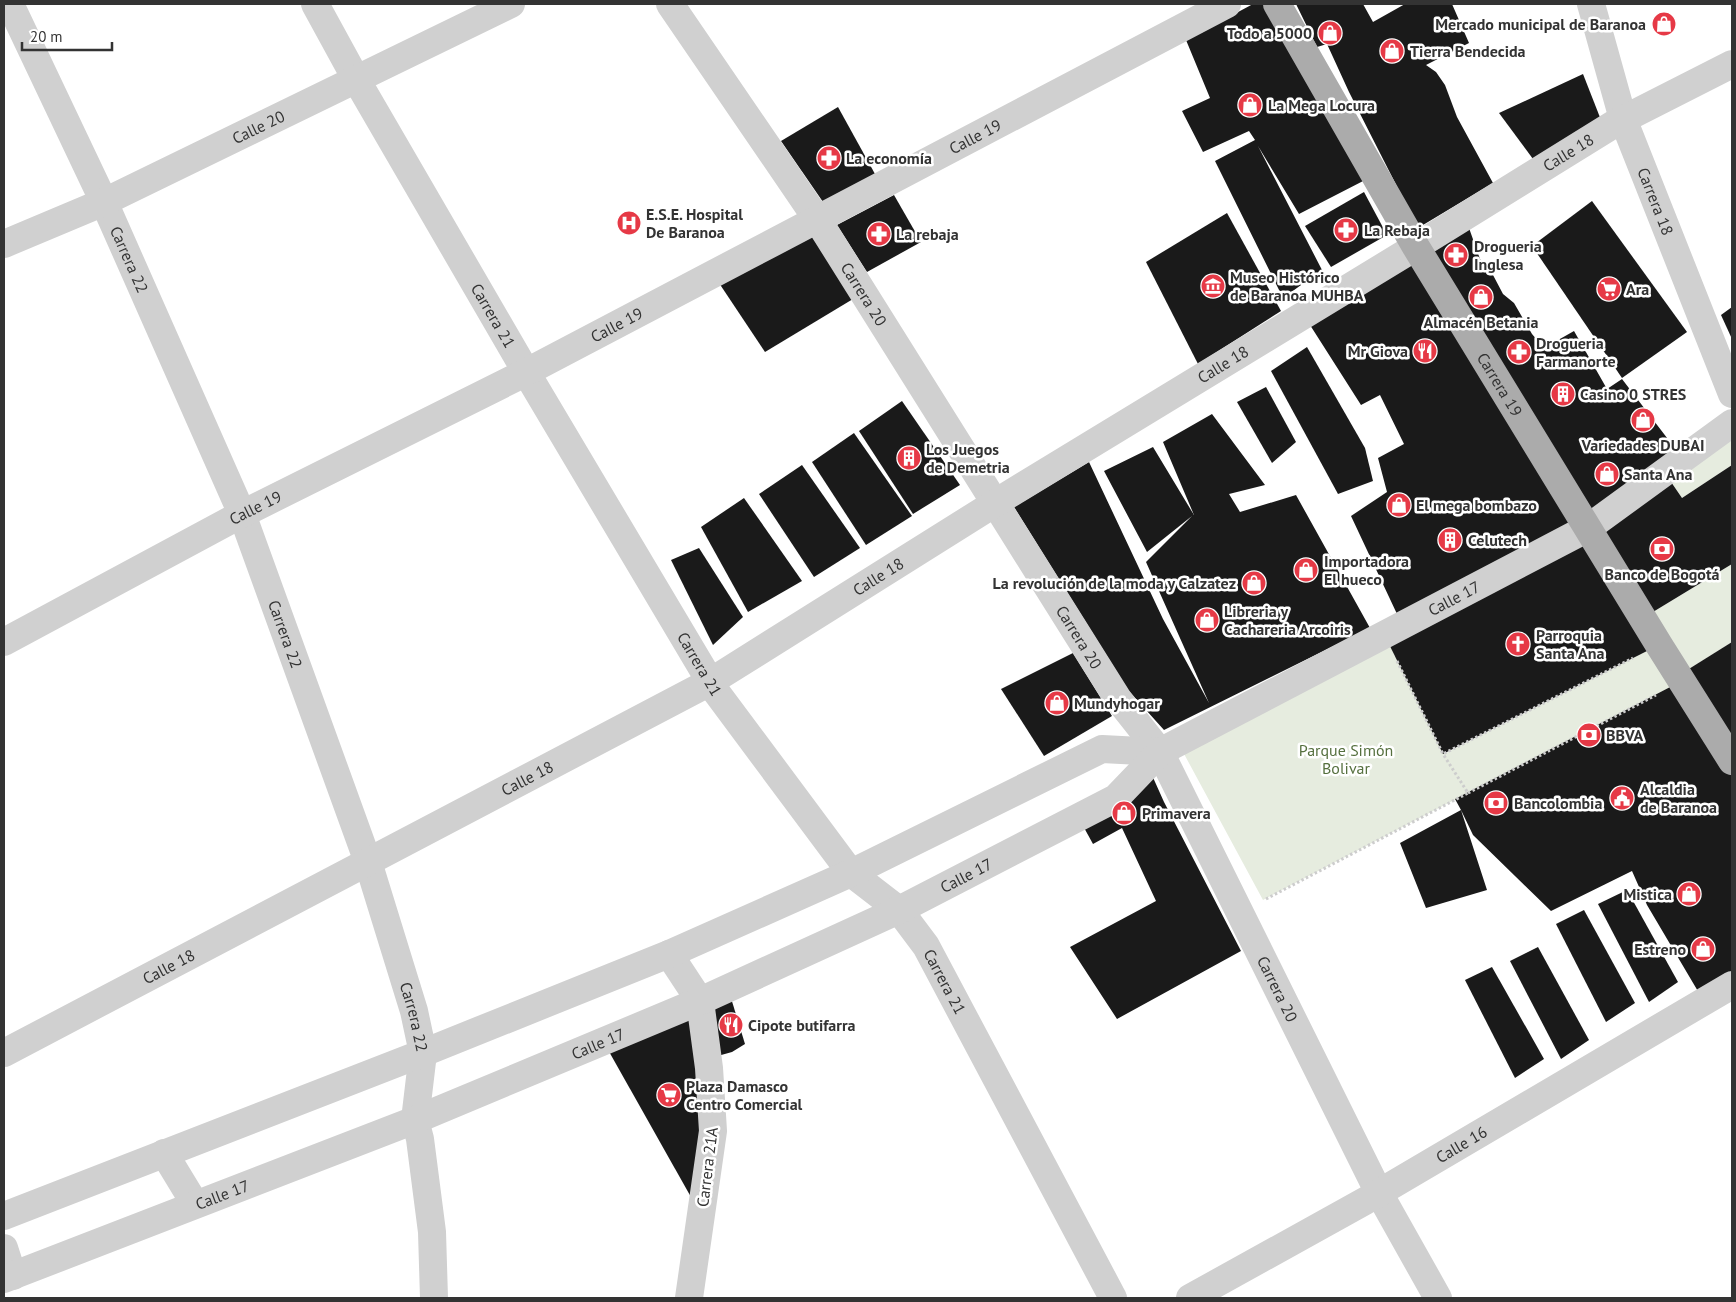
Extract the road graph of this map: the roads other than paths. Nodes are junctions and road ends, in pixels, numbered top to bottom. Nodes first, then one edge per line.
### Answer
1 (10, 4) edge
2 (315, 4) edge
3 (511, 4) edge
4 (670, 4) edge
5 (1227, 4) edge
6 (1278, 4) edge
7 (1591, 4) edge
8 (1732, 64) edge
9 (356, 79) junction
10 (1623, 119) junction
11 (104, 202) junction
12 (817, 220) junction
13 (4, 244) edge
14 (1416, 247) junction
15 (526, 372) junction
16 (1732, 394) edge
17 (1732, 423) edge
18 (994, 503) junction
19 (242, 514) junction
20 (1588, 528) junction
21 (4, 642) edge
22 (710, 682) junction
23 (1160, 752) junction
24 (1732, 761) edge
25 (368, 862) junction
26 (851, 873) junction
27 (899, 910) junction
28 (669, 954) junction
29 (1732, 985) edge
30 (700, 1001) junction
31 (4, 1053) edge
32 (423, 1053) junction
33 (415, 1120) junction
34 (164, 1153) junction
35 (1379, 1193) junction
36 (195, 1204) junction
37 (4, 1216) edge
38 (4, 1248) edge
39 (9, 1277) edge
40 (434, 1298) edge
41 (689, 1298) edge
42 (1113, 1298) edge
43 (1190, 1298) edge
44 (1438, 1298) edge

1 - 11 street, Carrera 22
2 - 9 street, Carrera 21
3 - 9 street, Calle 20
4 - 12 street, Carrera 20
5 - 12 street, Calle 19
6 - 14 main road, Carrera 19
7 - 10 street, Carrera 18
8 - 10 street, Calle 18
9 - 11 street, Calle 20
9 - 15 street, Carrera 21
10 - 14 street, Calle 18
10 - 16 street, Carrera 18
11 - 13 street, Calle 20
11 - 19 street, Carrera 22
12 - 15 street, Calle 19
12 - 18 street, Carrera 20
14 - 18 street, Calle 18
14 - 20 main road, Carrera 19
15 - 19 street, Calle 19
15 - 22 street, Carrera 21
17 - 20 street, Calle 17
18 - 22 street, Calle 18
18 - 23 street, Carrera 20
19 - 21 street, Calle 19
19 - 25 street, Carrera 22
20 - 23 street, Calle 17
20 - 24 main road, Carrera 19
22 - 25 street, Calle 18
22 - 26 street, Carrera 21
23 - 26 street, Calle 17
23 - 27 street, Calle 17
23 - 35 street, Carrera 20
25 - 31 street, Calle 18
25 - 32 street, Carrera 22
26 - 27 street, Carrera 21
26 - 28 street, Calle 17
27 - 30 street, Calle 17
27 - 42 street, Carrera 21
28 - 30 street, Carrera 21A
28 - 32 street, Calle 17
29 - 35 street, Calle 16
30 - 33 street, Calle 17
30 - 41 street, Carrera 21A
32 - 33 street, Carrera 22
32 - 34 street, Calle 17
33 - 36 street, Calle 17
33 - 40 street, Carrera 22
34 - 36 street
34 - 37 street, Calle 17
35 - 43 street, Calle 16
35 - 44 street, Carrera 20
36 - 39 street, Calle 17
38 - 39 street

